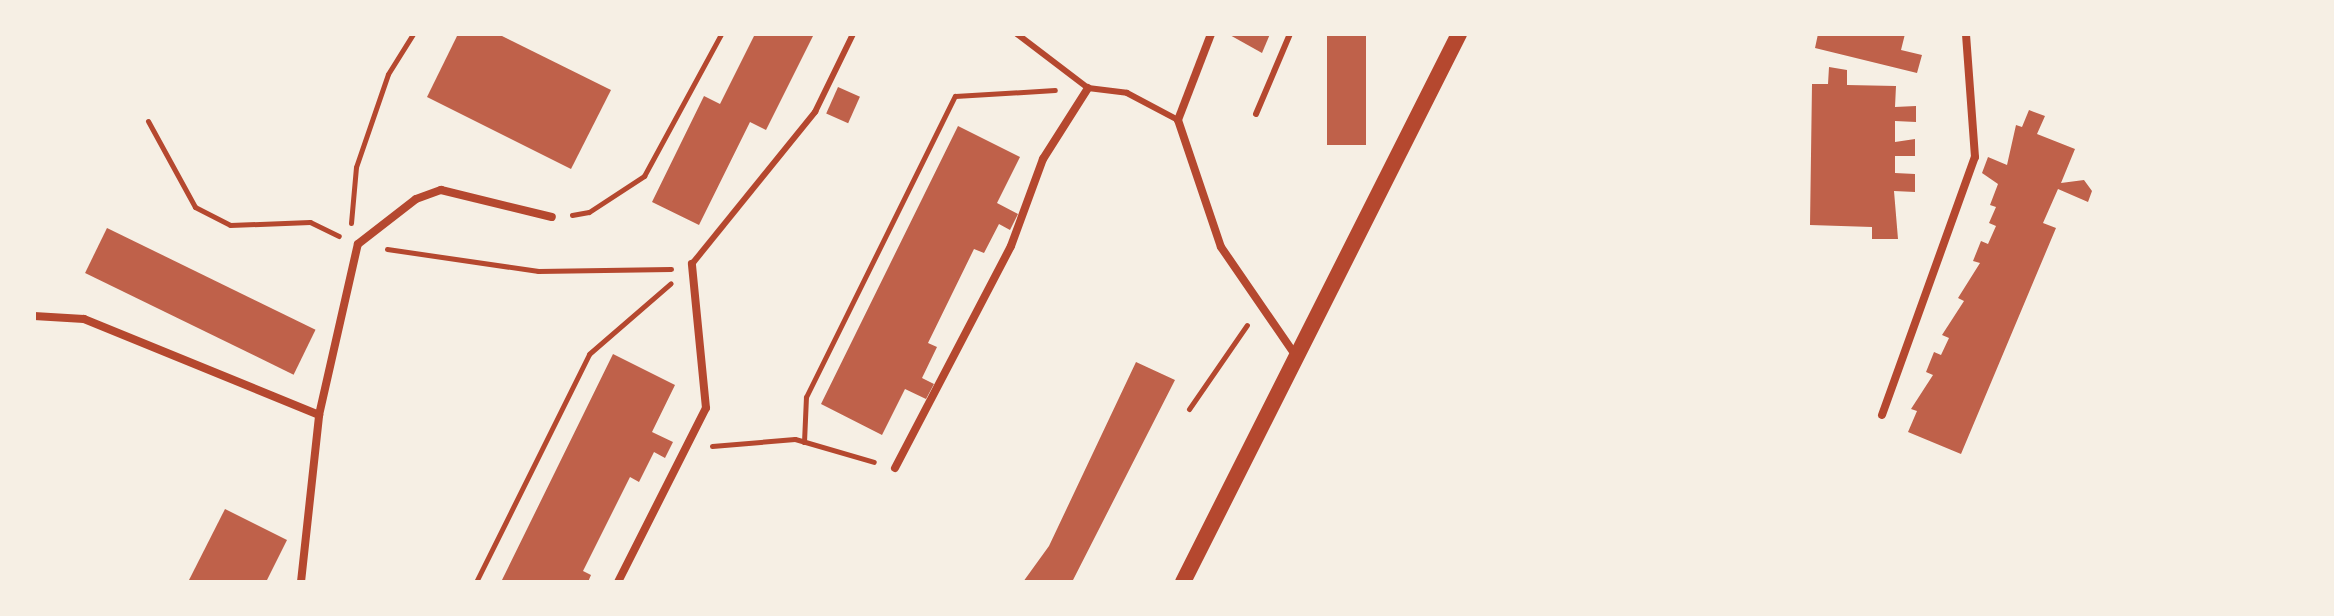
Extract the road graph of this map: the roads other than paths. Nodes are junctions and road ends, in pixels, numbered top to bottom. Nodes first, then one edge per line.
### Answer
1 (853, 34) edge
2 (1017, 34) edge
3 (1211, 34) edge
4 (1290, 34) edge
5 (1459, 34) edge
6 (1966, 34) edge
7 (1088, 88) junction
8 (1256, 114) dead end
9 (1178, 120) junction
10 (552, 217) road end
11 (692, 264) joint
12 (34, 316) edge
13 (1299, 360) junction
14 (319, 415) junction
15 (1882, 415) dead end
16 (895, 468) road end
17 (301, 582) edge
18 (618, 582) edge
19 (1183, 582) edge

1 - 11 lane
2 - 7 lane
3 - 9 street
4 - 8 lane
5 - 13 main road
6 - 15 street
7 - 9 lane
7 - 16 street
9 - 13 street
10 - 14 street
11 - 18 street
12 - 14 street
13 - 19 main road
14 - 17 street

